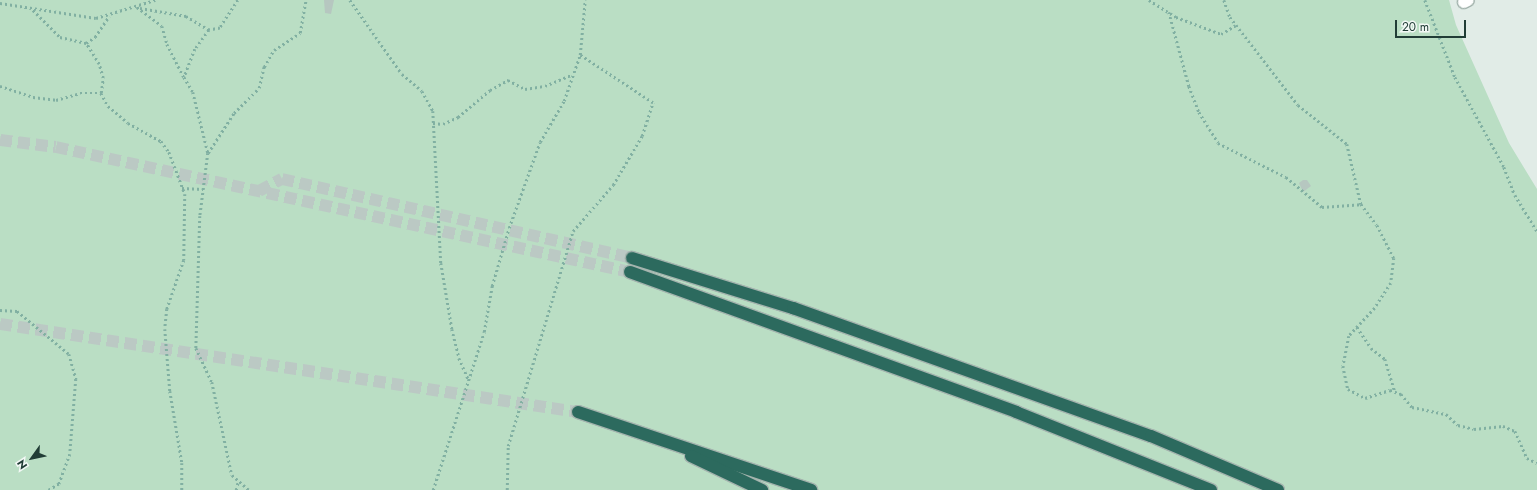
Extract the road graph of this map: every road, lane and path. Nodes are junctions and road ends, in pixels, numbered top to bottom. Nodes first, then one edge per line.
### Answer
1 (155, 0) edge
2 (238, 0) edge
3 (306, 0) edge
4 (350, 0) edge
5 (585, 0) edge
6 (1149, 0) edge
7 (1224, 0) edge
8 (1425, 0) edge
9 (0, 3) edge
10 (137, 7) junction
11 (32, 10) junction
12 (1168, 12) junction
13 (109, 16) junction
14 (1236, 25) junction
15 (209, 30) junction
16 (86, 43) junction
17 (580, 55) junction
18 (571, 74) junction
19 (184, 77) junction
20 (0, 86) edge
21 (101, 93) junction
22 (433, 123) junction
23 (208, 153) junction
24 (182, 188) junction
25 (203, 189) junction
26 (1361, 204) junction
27 (1537, 231) edge
28 (632, 258) tunnel mouth
29 (630, 272) tunnel mouth
30 (0, 310) edge
31 (1357, 327) junction
32 (469, 380) junction
33 (1395, 392) junction
34 (578, 412) tunnel mouth
35 (643, 433) junction
36 (1537, 463) edge
37 (238, 480) junction
38 (48, 490) edge
39 (182, 490) edge
40 (236, 490) edge
41 (249, 490) edge
42 (433, 490) edge
43 (508, 490) edge
44 (762, 490) edge
45 (811, 490) edge
46 (1211, 490) edge
47 (1278, 490) edge

1 - 10 path
2 - 15 path
3 - 23 path
4 - 22 path
5 - 17 path
6 - 12 path
7 - 14 path
8 - 27 path
9 - 11 path
10 - 13 path
10 - 15 path
10 - 19 path
11 - 13 path
11 - 16 path
12 - 14 path
12 - 26 path
13 - 16 path
14 - 26 path
15 - 19 path
16 - 21 path
17 - 18 path
17 - 43 path
18 - 22 path
18 - 32 path
19 - 23 path
20 - 21 path
21 - 24 path
22 - 32 path
23 - 25 path
24 - 25 path
24 - 39 path
25 - 37 path
26 - 31 path
28 - 47 highway
29 - 46 highway
30 - 38 path
31 - 33 path
31 - 33 path
32 - 42 path
33 - 36 path
34 - 35 highway
35 - 44 highway
35 - 45 highway
37 - 40 path
37 - 41 path

